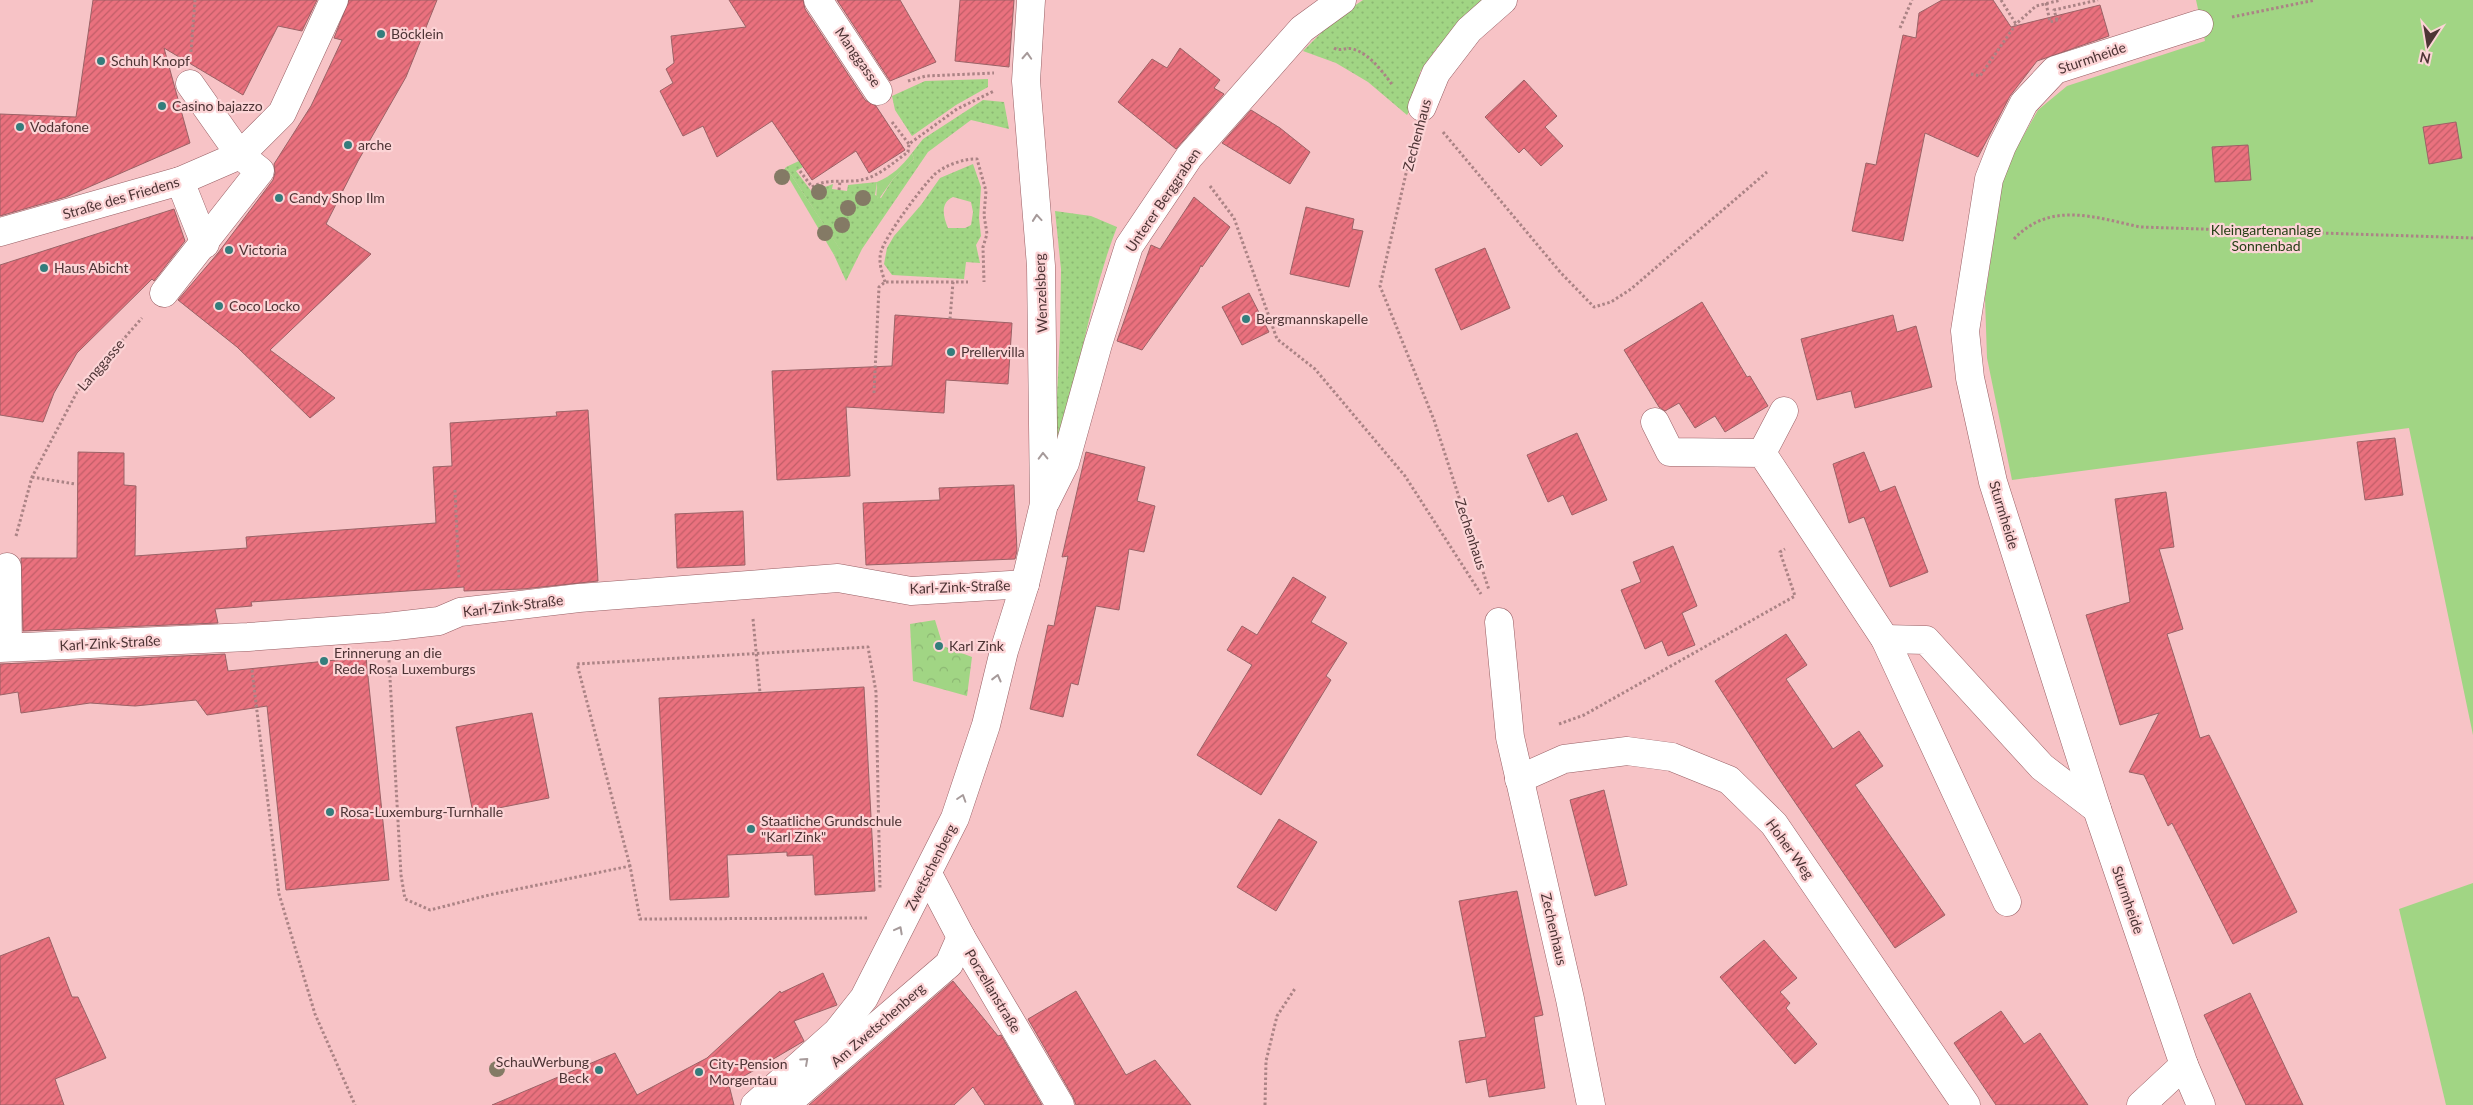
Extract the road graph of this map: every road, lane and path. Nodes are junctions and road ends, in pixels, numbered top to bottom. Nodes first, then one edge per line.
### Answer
1 (195, 0) edge
2 (334, 0) edge
3 (818, 0) edge
4 (1031, 0) edge
5 (1342, 0) edge
6 (1503, 0) edge
7 (1912, 0) edge
8 (2001, 0) edge
9 (2061, 0) edge
10 (2098, 0) edge
11 (2315, 0) edge
12 (2046, 4) junction
13 (2016, 24) junction
14 (2199, 24) joint
15 (1900, 28) dead end
16 (1302, 29) junction
17 (1971, 74) dead end
18 (1026, 81) junction
19 (190, 84) joint
20 (878, 91) joint
21 (989, 93) dead end
22 (1422, 107) junction
23 (240, 155) junction
24 (1189, 157) junction
25 (886, 162) dead end
26 (888, 166) junction
27 (800, 171) dead end
28 (1767, 172) dead end
29 (180, 181) junction
30 (840, 181) junction
31 (839, 190) dead end
32 (0, 232) edge
33 (2473, 238) edge
34 (205, 244) junction
35 (2008, 246) dead end
36 (885, 282) junction
37 (953, 282) junction
38 (968, 282) dead end
39 (984, 282) dead end
40 (164, 293) joint
41 (950, 319) dead end
42 (874, 394) dead end
43 (1784, 411) dead end
44 (1655, 422) dead end
45 (1762, 453) junction
46 (32, 477) junction
47 (75, 484) dead end
48 (455, 490) dead end
49 (1044, 504) junction
50 (1780, 552) dead end
51 (7, 567) joint
52 (1025, 584) junction
53 (749, 586) junction
54 (460, 612) junction
55 (1499, 622) junction
56 (387, 627) junction
57 (248, 638) junction
58 (1885, 639) junction
59 (4, 648) edge
60 (756, 654) junction
61 (760, 693) dead end
62 (1510, 738) junction
63 (1519, 779) junction
64 (2097, 809) junction
65 (630, 866) junction
66 (928, 874) junction
67 (880, 885) dead end
68 (2007, 902) dead end
69 (898, 932) junction
70 (961, 937) junction
71 (1296, 987) dead end
72 (2184, 1065) junction
73 (356, 1105) edge
74 (756, 1105) edge
75 (785, 1105) edge
76 (1060, 1105) edge
77 (1265, 1105) edge
78 (1590, 1105) edge
79 (1966, 1105) edge
80 (2141, 1105) edge
81 (2201, 1105) edge

1 - 19 path
2 - 23 street, Straße des Friedens
3 - 20 street, Manggasse
18 -> 4 street, Wenzelsberg
5 - 16 street, Unterer Berggraben
6 - 22 street, Zechenhaus
7 - 15 path
8 - 13 path
9 - 12 path
10 - 12 path
11 - 14 path
12 - 13 path
13 - 17 path
14 - 64 street, Sturmheide
16 - 22 path
16 - 24 street, Unterer Berggraben
18 - 20 path, Manggasse
49 -> 18 street, Wenzelsberg
19 - 23 street
21 - 26 path
22 - 28 path
22 - 55 path, Zechenhaus
23 - 29 street, Straße des Friedens
23 - 34 street
24 - 49 street, Unterer Berggraben
24 - 55 path
25 - 26 path
26 - 30 path
27 - 30 path
29 - 32 street, Straße des Friedens
29 - 34 street
30 - 31 path
33 - 35 path
34 - 40 street
36 - 37 path
36 - 39 path
36 - 42 path
37 - 38 path
37 - 41 path
40 - 46 path, Langgasse
43 - 45 street
44 - 45 street
45 - 58 street
46 - 47 path
46 - 51 path, Langgasse
48 - 54 path
49 - 52 street, Wenzelsberg
50 - 62 path
51 - 59 street
52 - 53 street, Karl-Zink-Straße
66 -> 52 street, Zwetschenberg
53 - 54 street, Karl-Zink-Straße
53 - 60 path
54 - 56 street, Karl-Zink-Straße
55 - 62 street, Zechenhaus
56 - 57 street, Karl-Zink-Straße
56 - 65 path
57 - 59 street, Karl-Zink-Straße
57 - 73 path
58 - 64 street
58 - 68 street
60 - 61 path
60 - 65 path
60 - 67 path
62 - 63 street, Zechenhaus
63 - 78 street, Zechenhaus
63 - 79 street, Hoher Weg
64 - 72 street, Sturmheide
65 - 69 path
69 -> 66 street, Zwetschenberg
66 - 70 street, Porzellanstraße
74 -> 69 street, Zwetschenberg
70 - 75 street, Am Zwetschenberg
70 - 76 street, Porzellanstraße
71 - 77 path
72 - 80 street
72 - 81 street, Sturmheide

